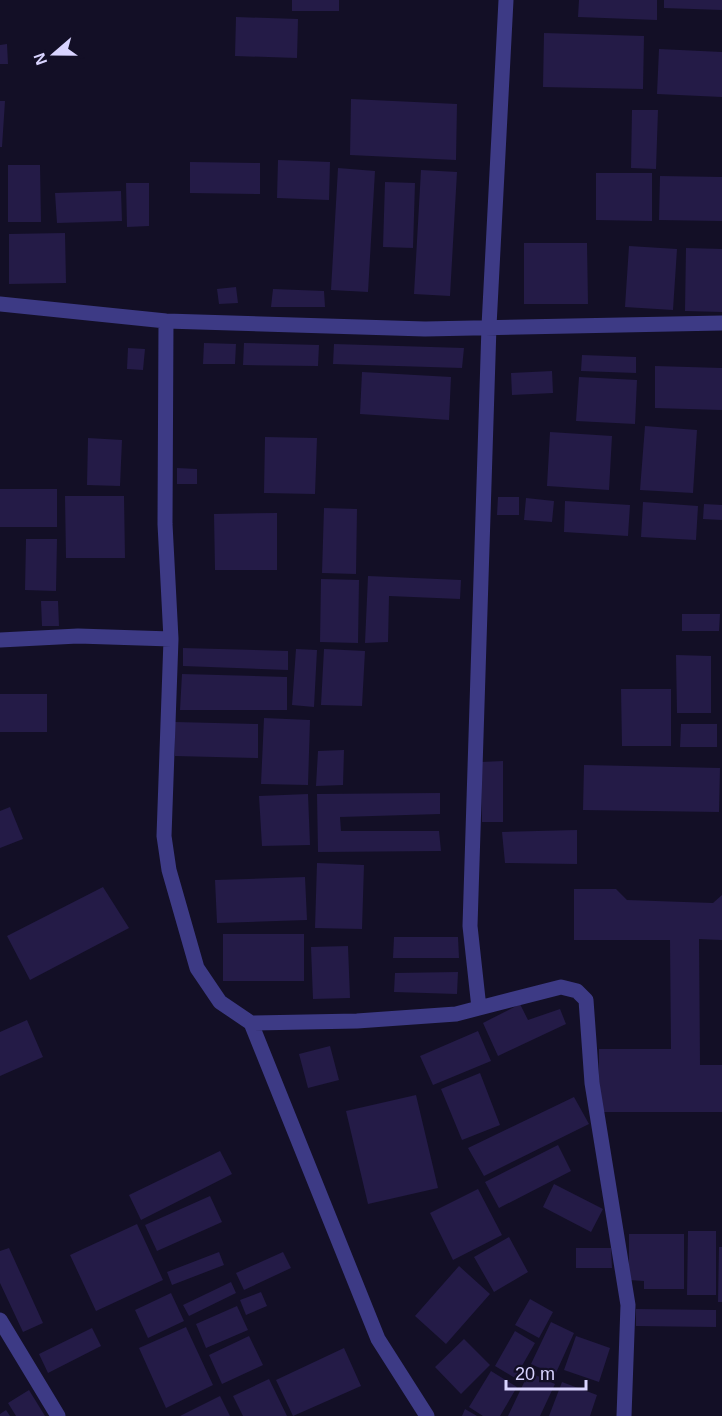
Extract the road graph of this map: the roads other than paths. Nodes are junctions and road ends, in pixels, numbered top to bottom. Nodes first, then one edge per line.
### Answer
1 (506, 0) edge
2 (0, 304) edge
3 (166, 321) junction
4 (722, 323) edge
5 (489, 326) junction
6 (171, 639) junction
7 (0, 640) edge
8 (479, 1008) junction
9 (251, 1023) junction
10 (0, 1320) edge
11 (58, 1416) edge
12 (427, 1416) edge
13 (624, 1416) edge

1 - 5 street
2 - 3 street
3 - 5 street
3 - 6 street
4 - 5 street
5 - 8 street
6 - 7 street
6 - 9 street
8 - 9 street
8 - 13 street
9 - 12 street
10 - 11 street

